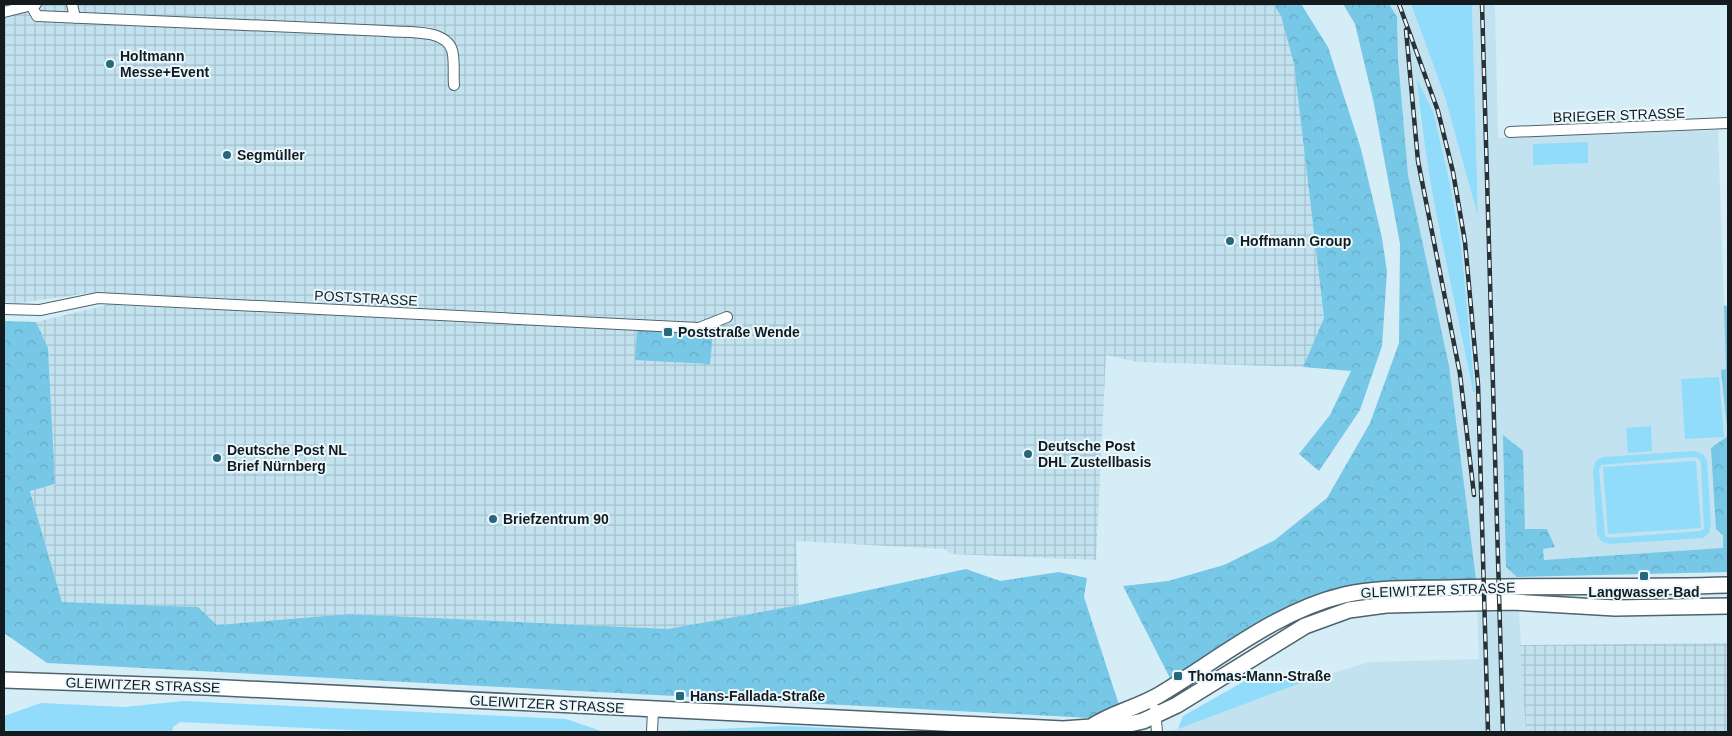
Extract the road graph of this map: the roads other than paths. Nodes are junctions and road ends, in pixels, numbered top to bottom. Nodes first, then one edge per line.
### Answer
1 (33, 4) edge
2 (72, 4) edge
3 (4, 12) edge
4 (75, 18) junction
5 (454, 85) dead end
6 (1728, 123) edge
7 (1510, 132) dead end
8 (4, 309) edge
9 (727, 317) dead end
10 (1727, 585) edge
11 (1728, 606) edge
12 (4, 680) edge
13 (1152, 699) junction
14 (653, 710) junction
15 (1156, 716) junction
16 (1091, 727) junction
17 (652, 732) edge
18 (1157, 732) edge

1 - 3 street
1 - 4 street
2 - 4 street
4 - 5 street
6 - 7 street, BRIEGER STRASSE
8 - 9 street, POSTSTRASSE
10 - 13 main road, GLEIWITZER STRASSE
11 - 15 main road, GLEIWITZER STRASSE
12 - 14 main road, GLEIWITZER STRASSE
13 - 15 street
13 - 16 main road, GLEIWITZER STRASSE
14 - 16 main road, GLEIWITZER STRASSE
14 - 17 street
15 - 16 main road, GLEIWITZER STRASSE
15 - 18 street

